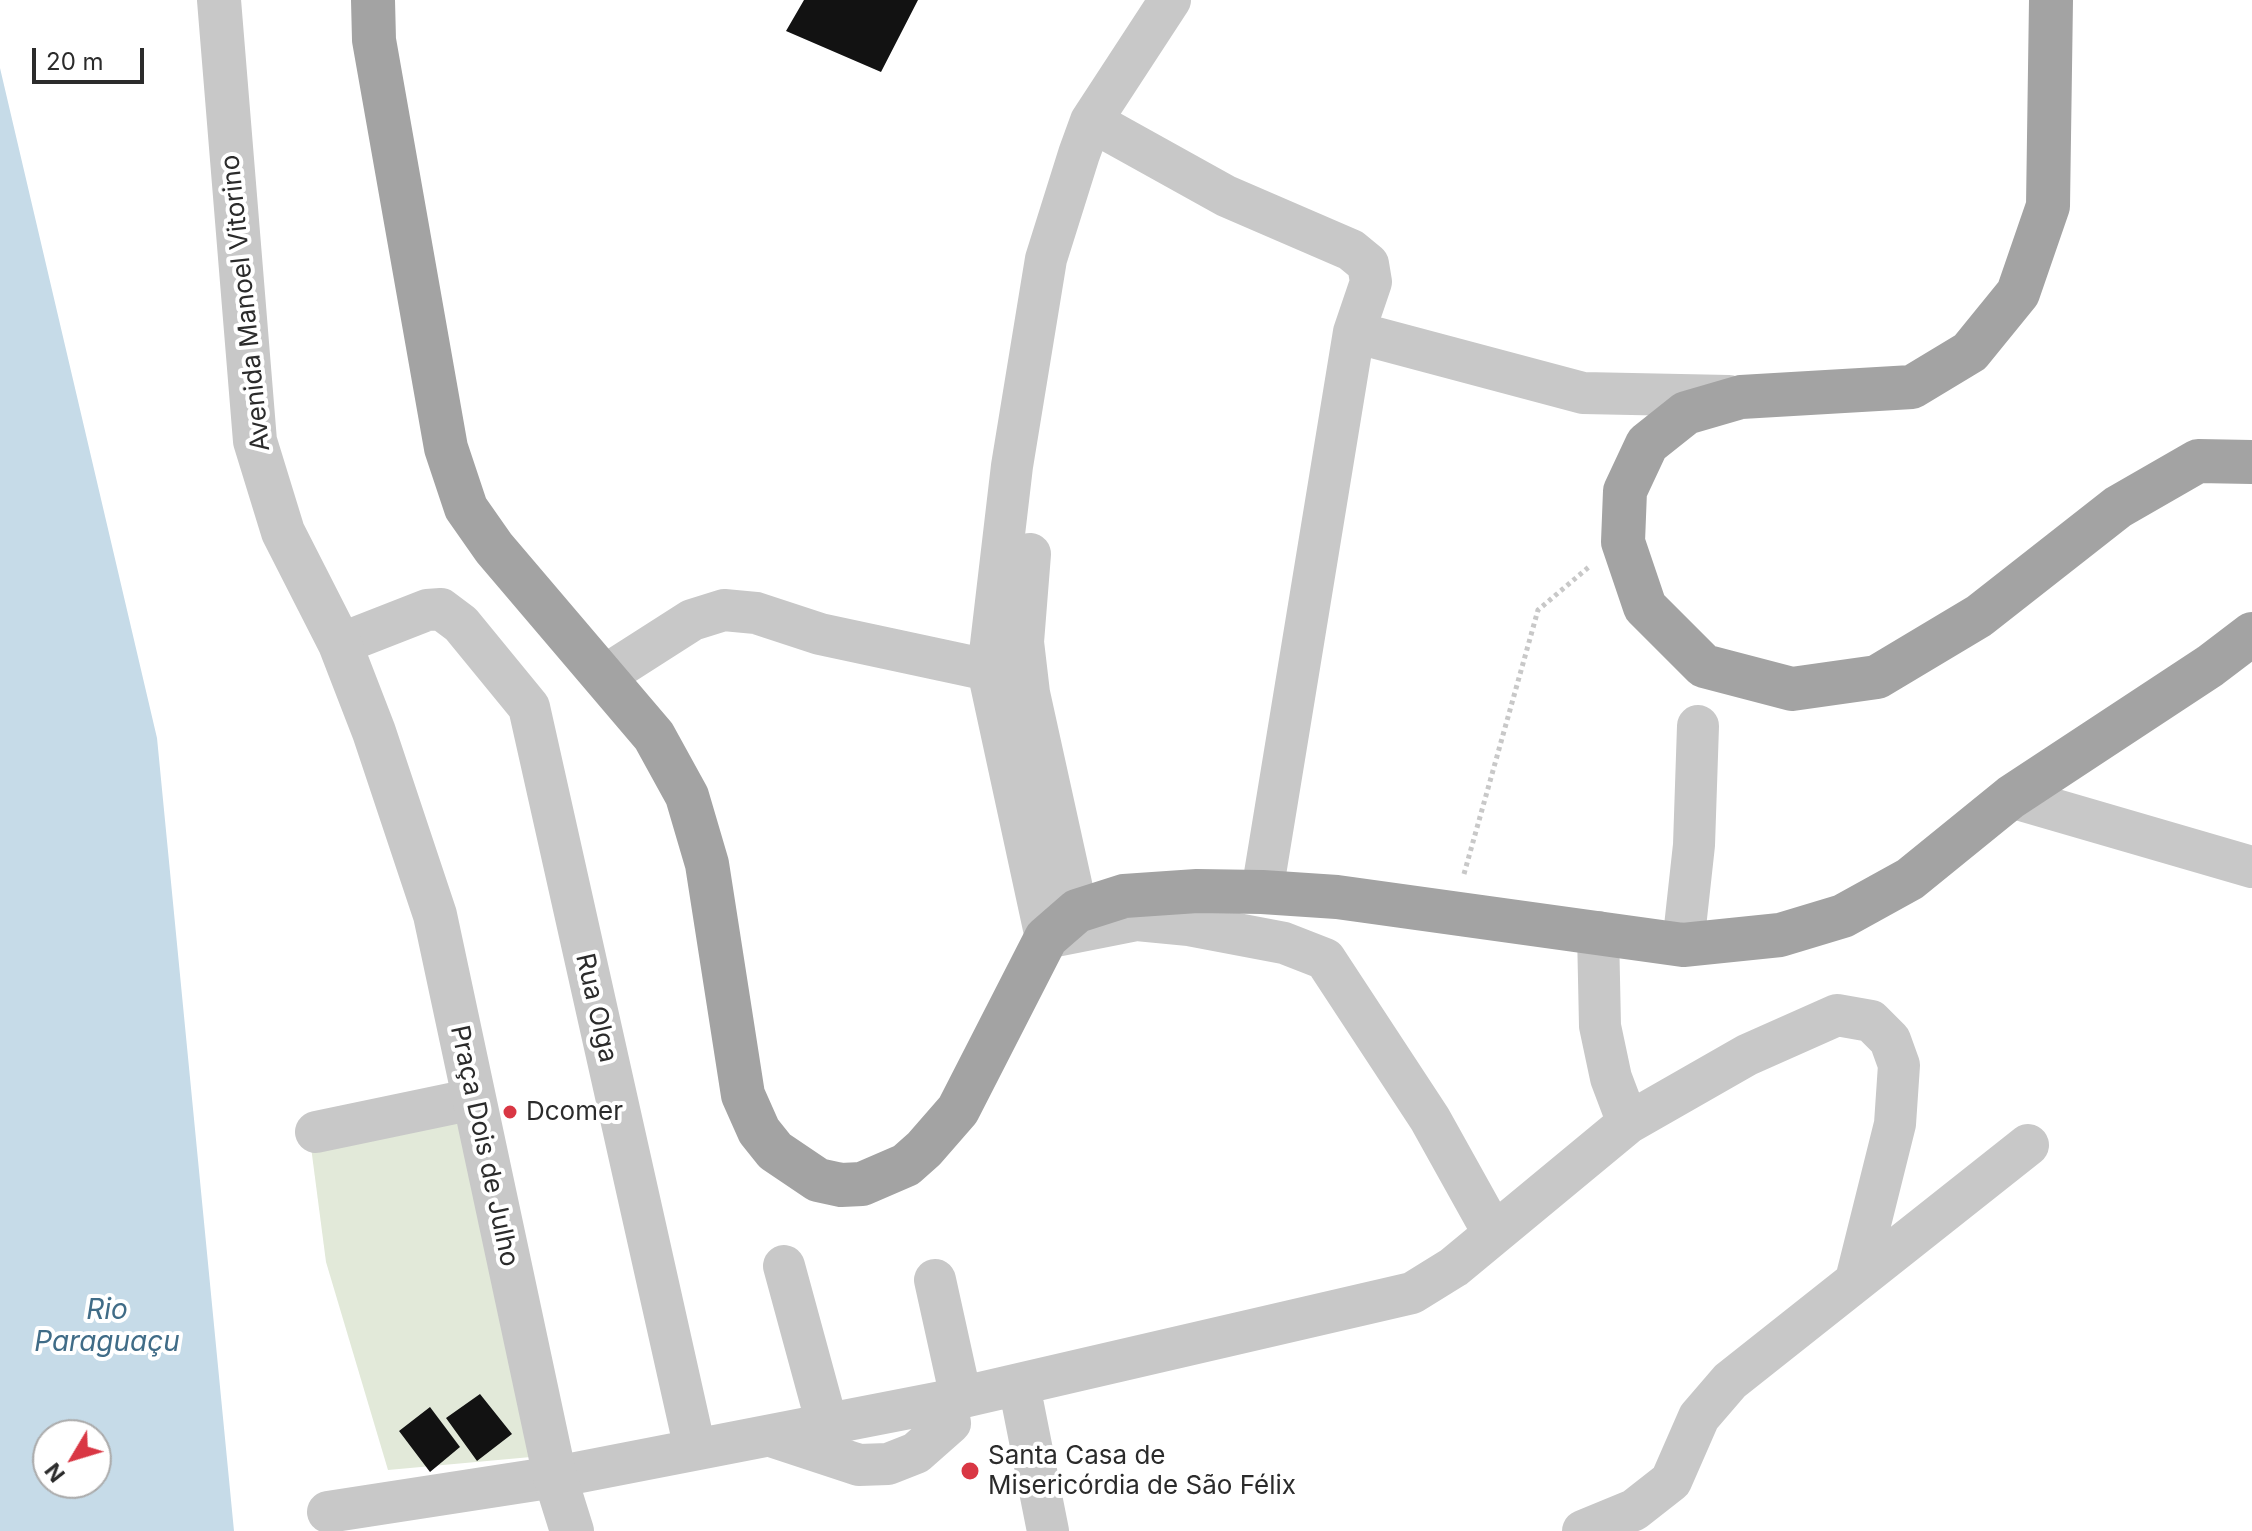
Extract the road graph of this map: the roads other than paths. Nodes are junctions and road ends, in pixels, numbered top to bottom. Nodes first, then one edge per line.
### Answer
1 (219, 0) edge
2 (373, 0) edge
3 (1170, 0) edge
4 (2051, 0) edge
5 (1091, 121) junction
6 (1056, 327) dead end
7 (1354, 332) junction
8 (1741, 397) junction
9 (2252, 462) edge
10 (2252, 634) edge
11 (340, 644) junction
12 (988, 670) junction
13 (606, 675) junction
14 (1698, 726) dead end
15 (2011, 797) junction
16 (402, 818) joint
17 (2252, 867) edge
18 (1262, 892) junction
19 (1062, 924) junction
20 (1598, 932) junction
21 (1683, 945) junction
22 (474, 1099) junction
23 (1628, 1123) junction
24 (316, 1132) dead end
25 (2028, 1145) dead end
26 (1494, 1234) junction
27 (784, 1266) dead end
28 (935, 1280) dead end
29 (1856, 1280) junction
30 (1019, 1385) junction
31 (954, 1399) junction
32 (827, 1424) junction
33 (769, 1435) junction
34 (695, 1449) junction
35 (555, 1477) junction
36 (328, 1512) dead end
37 (572, 1531) edge
38 (1048, 1531) edge
39 (1583, 1531) edge

1 - 11 street, Avenida Manoel Vitorino
2 - 13 main road
3 - 5 street
4 - 8 main road
5 - 7 street
5 - 12 street
6 - 19 street
7 - 8 street
7 - 18 street
8 - 9 main road
10 - 15 main road
11 - 16 street, Avenida Manoel Vitorino
11 - 34 street, Rua Olga
12 - 13 street
12 - 19 street
13 - 19 main road
14 - 21 street
15 - 17 street
15 - 21 main road
16 - 22 street, Praça Dois de Julho
18 - 19 main road
18 - 20 main road
19 - 26 street
20 - 21 main road
20 - 23 street
22 - 24 street
22 - 35 street, Praça Dois de Julho
23 - 26 street
23 - 29 street
25 - 29 street
26 - 30 street
27 - 32 street
28 - 31 street
29 - 39 street
30 - 31 street
30 - 38 street
31 - 32 street
31 - 33 street
32 - 33 street
33 - 34 street
34 - 35 street
35 - 36 street
35 - 37 street, Praça Dois de Julho

